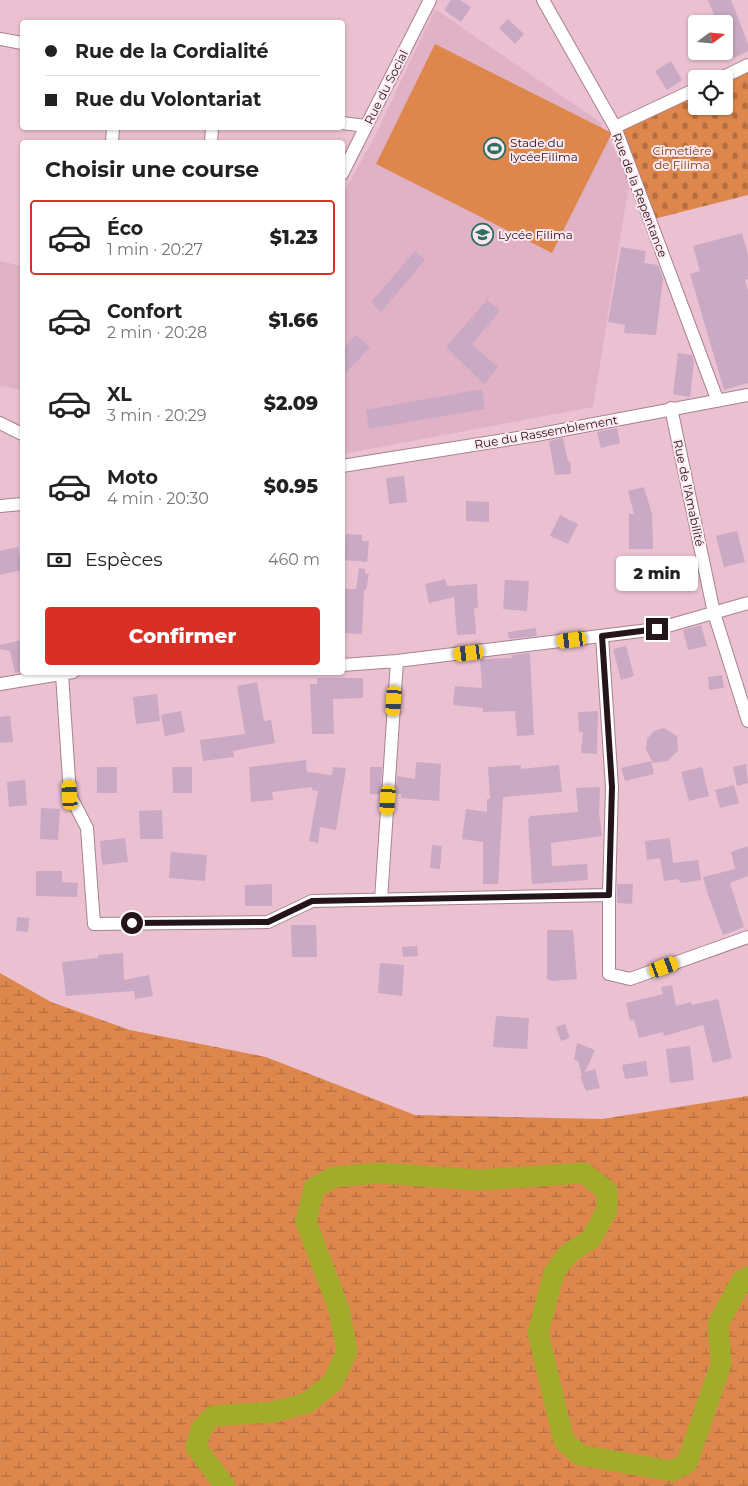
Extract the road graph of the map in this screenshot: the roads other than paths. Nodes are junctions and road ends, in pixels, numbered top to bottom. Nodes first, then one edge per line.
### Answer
1 (430, 0) edge
2 (543, 0) edge
3 (0, 40) edge
4 (20, 43) edge
5 (748, 66) edge
6 (733, 73) edge
7 (688, 93) edge
8 (345, 123) edge
9 (366, 126) junction
10 (615, 127) junction
11 (345, 168) edge
12 (748, 395) edge
13 (717, 399) junction
14 (671, 408) junction
15 (0, 423) edge
16 (20, 433) edge
17 (345, 466) edge
18 (20, 504) edge
19 (0, 506) edge
20 (748, 603) edge
21 (714, 613) junction
22 (602, 636) junction
23 (397, 661) junction
24 (345, 665) edge
25 (56, 675) edge
26 (68, 675) edge
27 (0, 684) edge
28 (748, 721) edge
29 (609, 895) junction
30 (381, 900) junction
31 (748, 937) edge

1 - 9 street, Rue du Social
2 - 10 street, Rue de la Repentance
3 - 4 street
5 - 6 street
7 - 10 street
8 - 9 street
9 - 11 street, Rue du Social
10 - 13 street, Rue de la Repentance
12 - 13 street, Rue du Rassemblement
13 - 14 street, Rue du Rassemblement
14 - 17 street, Rue du Rassemblement
14 - 21 street, Rue de l'Amabilité
15 - 16 street
18 - 19 street
20 - 21 street
21 - 22 street
21 - 28 street, Rue de l'Amabilité
22 - 23 street
22 - 29 street
23 - 24 street
23 - 30 street
25 - 27 street
26 - 30 street
29 - 30 street
29 - 31 street

